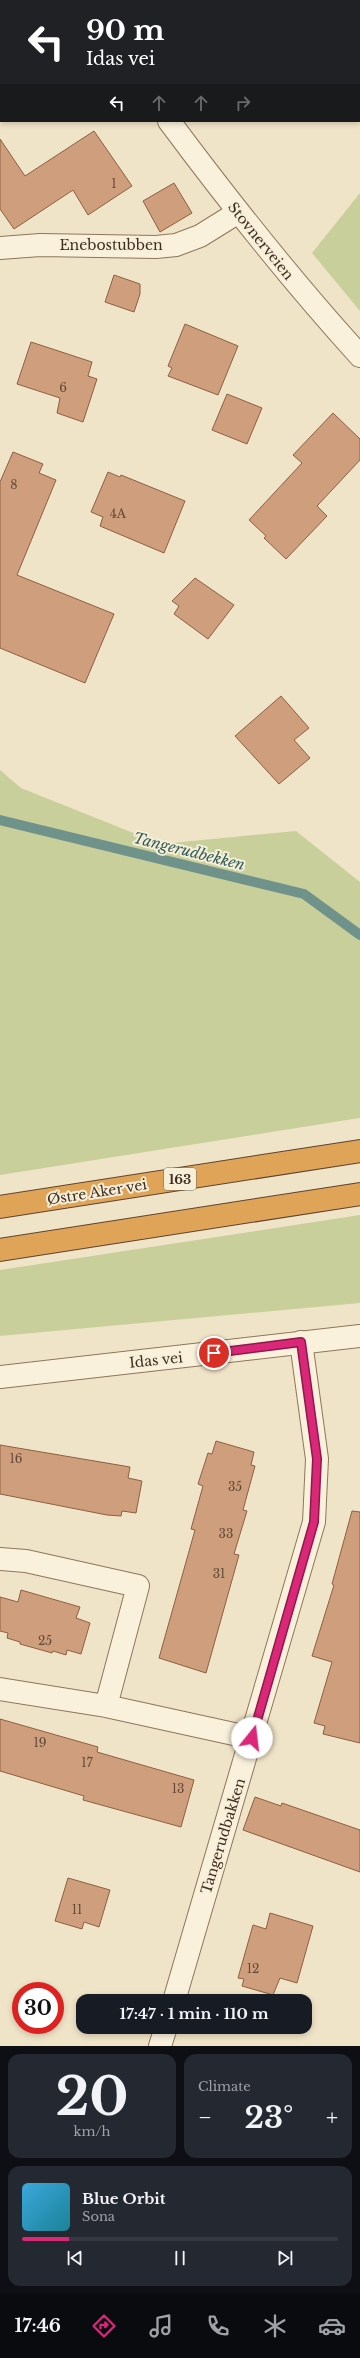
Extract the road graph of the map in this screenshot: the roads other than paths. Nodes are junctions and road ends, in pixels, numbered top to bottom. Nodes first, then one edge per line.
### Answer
1 (170, 122) edge
2 (237, 213) junction
3 (0, 248) edge
4 (360, 356) edge
5 (360, 1151) edge
6 (360, 1194) edge
7 (0, 1207) edge
8 (0, 1250) edge
9 (360, 1336) edge
10 (301, 1342) junction
11 (0, 1377) edge
12 (0, 1559) edge
13 (0, 1689) edge
14 (106, 1706) junction
15 (252, 1738) junction
16 (176, 1994) edge
17 (164, 2034) edge
18 (160, 2046) edge

1 - 2 street, Stovnerveien
2 - 3 street, Enebostubben
2 - 4 street, Stovnerveien
5 - 7 highway, Østre Aker vei / 163
6 - 8 highway
9 - 10 street, Idas vei
10 - 11 street, Idas vei
10 - 15 street, Tangerudbakken
12 - 14 street
13 - 14 street
14 - 15 street
15 - 16 street, Tangerudbakken
17 - 18 street

